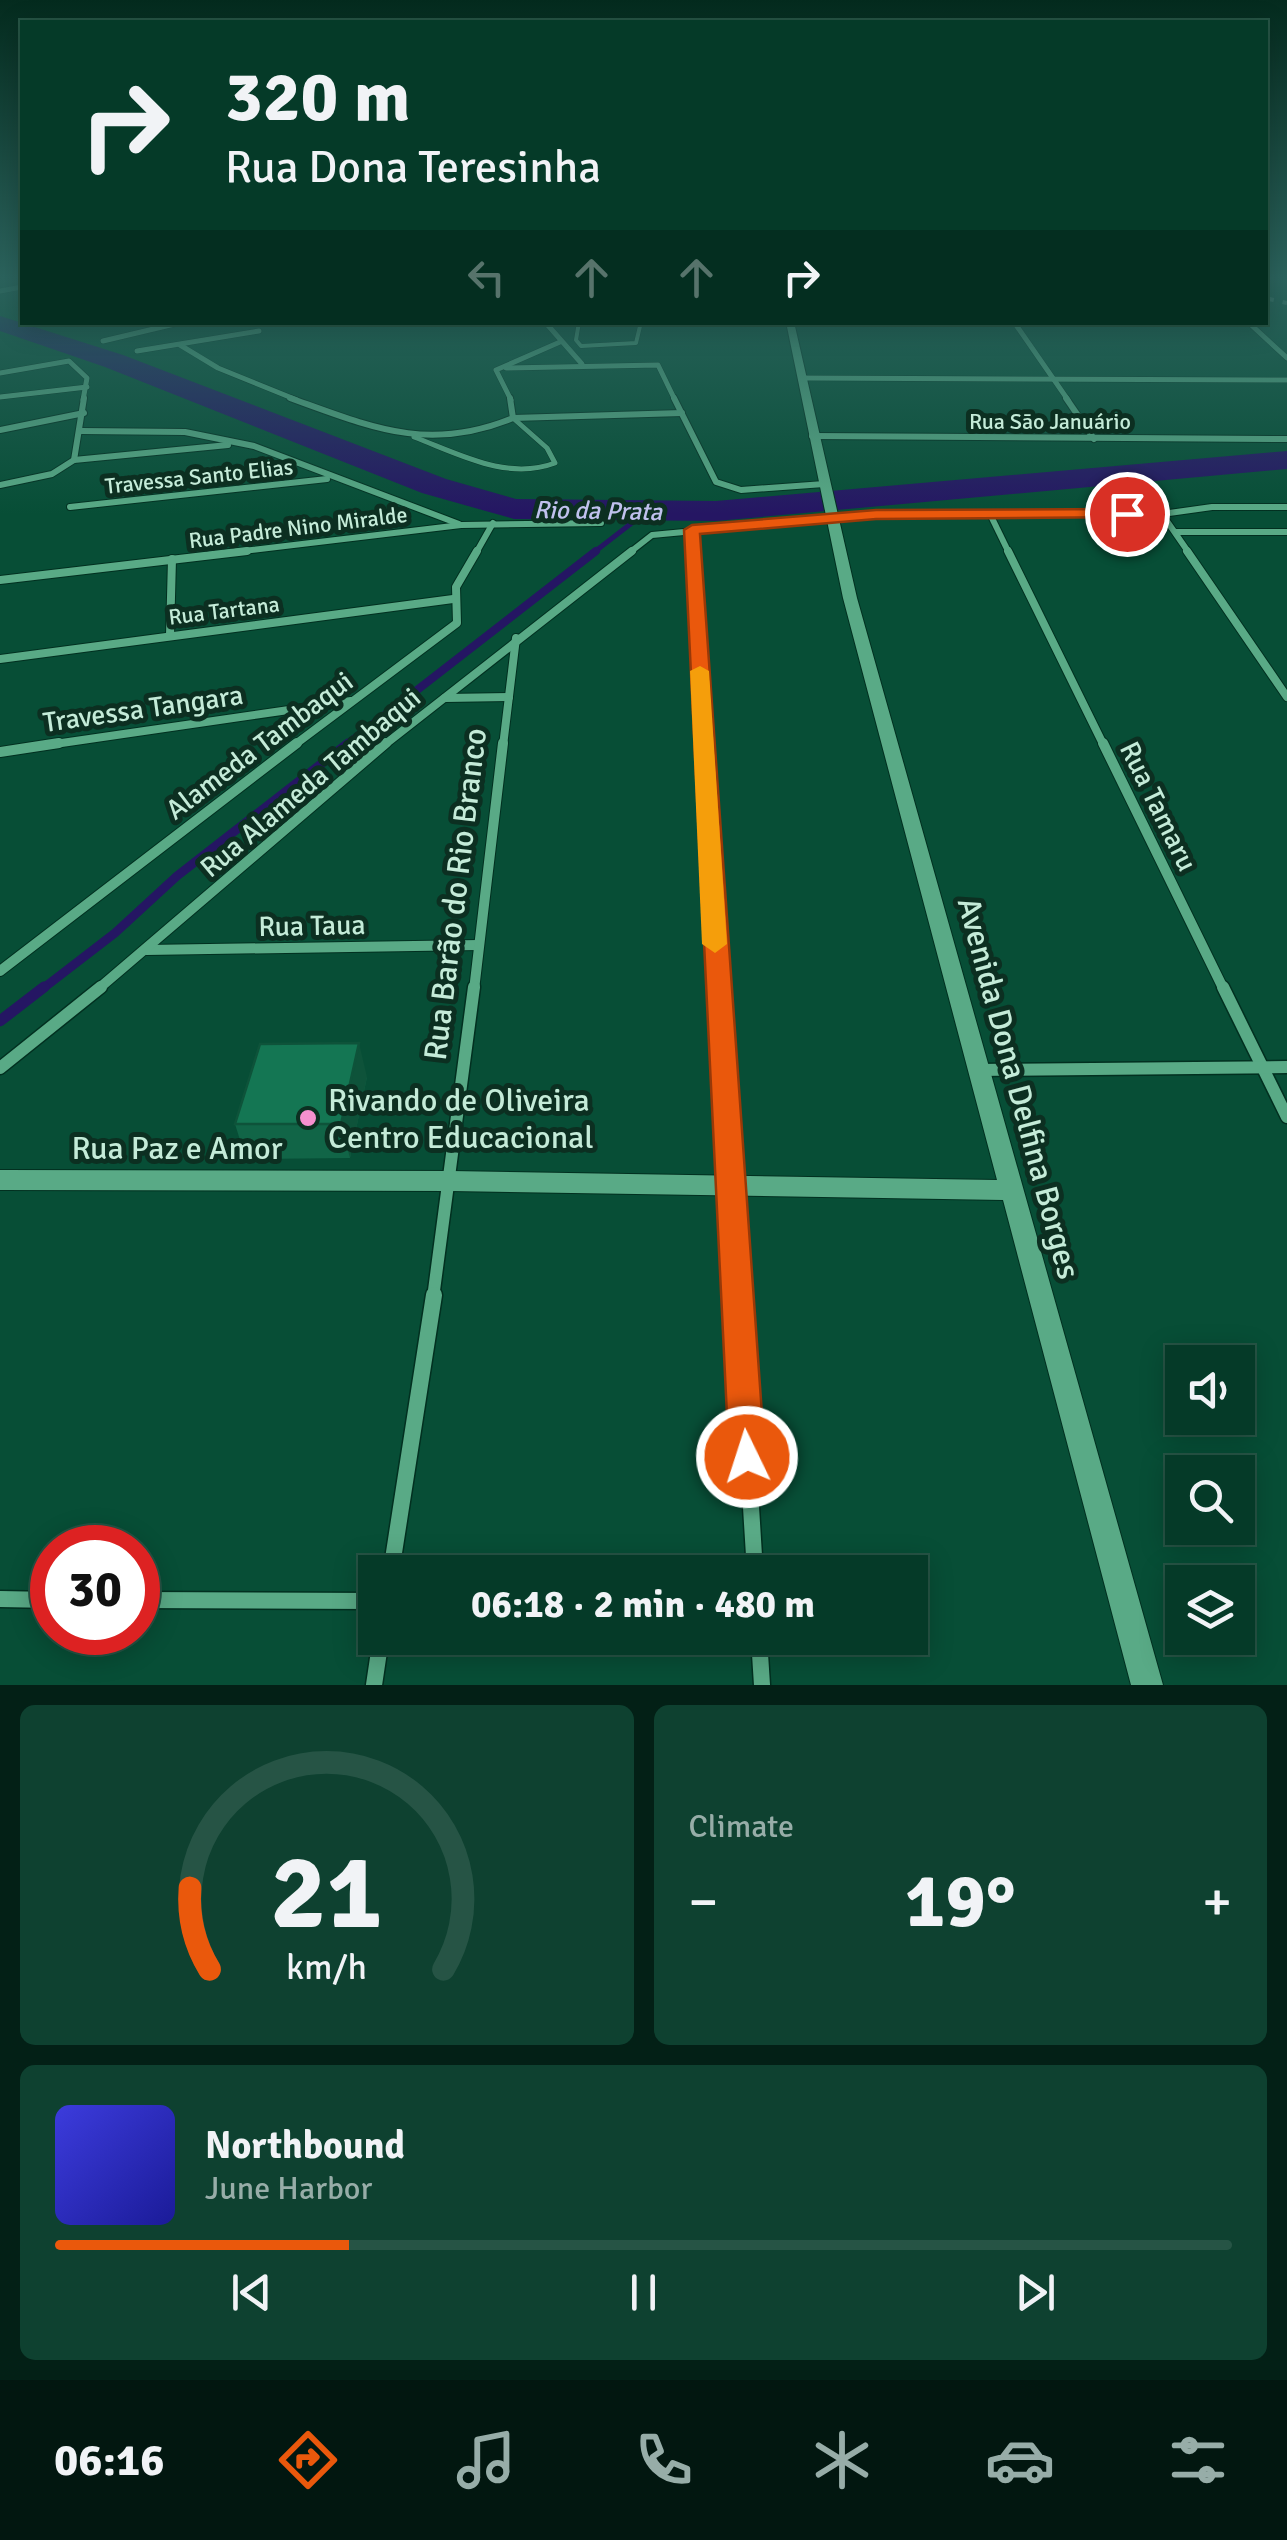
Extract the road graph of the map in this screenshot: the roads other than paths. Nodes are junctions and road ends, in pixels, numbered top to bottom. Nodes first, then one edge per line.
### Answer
1 (195, 357) edge
2 (525, 357) edge
3 (575, 357) edge
4 (796, 357) edge
5 (1037, 357) edge
6 (582, 364) junction
7 (497, 368) junction
8 (0, 373) edge
9 (800, 378) junction
10 (1053, 380) junction
11 (1287, 380) edge
12 (87, 387) junction
13 (0, 398) edge
14 (84, 413) junction
15 (682, 413) junction
16 (513, 418) junction
17 (0, 430) edge
18 (81, 431) junction
19 (812, 436) junction
20 (414, 437) junction
21 (1287, 438) edge
22 (1094, 439) junction
23 (239, 444) junction
24 (74, 460) junction
25 (332, 478) junction
26 (0, 485) edge
27 (829, 500) junction
28 (1287, 507) edge
29 (70, 508) dead end
30 (990, 514) junction
31 (1162, 514) junction
32 (493, 523) junction
33 (601, 523) dead end
34 (462, 525) junction
35 (692, 530) junction
36 (1176, 532) junction
37 (1287, 532) edge
38 (172, 559) junction
39 (0, 580) edge
40 (453, 599) junction
41 (170, 635) junction
42 (516, 638) junction
43 (0, 659) edge
44 (1287, 697) edge
45 (444, 698) junction
46 (509, 698) junction
47 (352, 701) junction
48 (0, 752) edge
49 (479, 946) junction
50 (146, 950) junction
51 (0, 971) edge
52 (1262, 1066) junction
53 (1287, 1067) edge
54 (0, 1068) edge
55 (980, 1070) junction
56 (1287, 1117) edge
57 (0, 1180) edge
58 (451, 1180) junction
59 (728, 1187) junction
60 (1014, 1190) junction
61 (393, 1555) edge
62 (754, 1555) edge
63 (0, 1600) edge
64 (30, 1600) edge
65 (160, 1600) edge
66 (358, 1601) edge
67 (378, 1655) edge
68 (760, 1655) edge
69 (374, 1685) edge
70 (762, 1685) edge
71 (1147, 1685) edge

1 - 20 street
2 - 7 street
3 - 6 street
4 - 9 street, Avenida Dona Delfina Borges
5 - 10 street
6 - 7 street
6 - 15 street
7 - 16 street
8 - 12 street
9 - 10 street
9 - 19 street, Avenida Dona Delfina Borges
10 - 11 street
10 - 22 street
12 - 13 street
12 - 14 street
14 - 17 street
14 - 18 street
15 - 16 street
15 - 27 street
16 - 20 street
16 - 20 lane
18 - 23 street
18 - 24 street
19 - 22 street, Rua Sāo Januário
19 - 27 street, Avenida Dona Delfina Borges
21 - 22 street, Rua Sāo Januário
23 - 24 street
23 - 25 street
24 - 26 street
25 - 29 street, Travessa Santo Elias
25 - 34 street
27 - 30 street
27 - 35 street
27 - 55 street, Avenida Dona Delfina Borges
28 - 31 street
30 - 31 street
30 - 52 street, Rua Tamaru
31 - 36 street
32 - 33 street, Rua Padre Nino Miralde
32 - 34 street, Rua Padre Nino Miralde
32 - 40 street, Alameda Tambaqui
34 - 38 street, Rua Padre Nino Miralde
35 - 42 street, Rua Alameda Tambaqui
35 - 59 street
36 - 37 street
36 - 44 street
38 - 39 street, Rua Padre Nino Miralde
38 - 41 street
40 - 41 street, Rua Tartana
40 - 47 street, Alameda Tambaqui
41 - 43 street, Rua Tartana
42 - 45 street, Rua Alameda Tambaqui
42 - 46 street, Rua Barão do Rio Branco
45 - 46 street
45 - 50 street, Rua Alameda Tambaqui
46 - 49 street, Rua Barão do Rio Branco
47 - 48 street, Travessa Tangara
47 - 51 street, Alameda Tambaqui
49 - 50 street, Rua Taua
49 - 58 street, Rua Barão do Rio Branco
50 - 54 street, Rua Alameda Tambaqui
52 - 53 street
52 - 55 street
52 - 56 street, Rua Tamaru
55 - 60 street, Avenida Dona Delfina Borges
57 - 58 street, Rua Paz e Amor
58 - 59 street, Rua Paz e Amor
58 - 61 street, Rua Barão do Rio Branco
59 - 60 street, Rua Paz e Amor
59 - 62 street
60 - 71 street, Avenida Dona Delfina Borges
63 - 64 street
65 - 66 street
67 - 69 street
68 - 70 street

